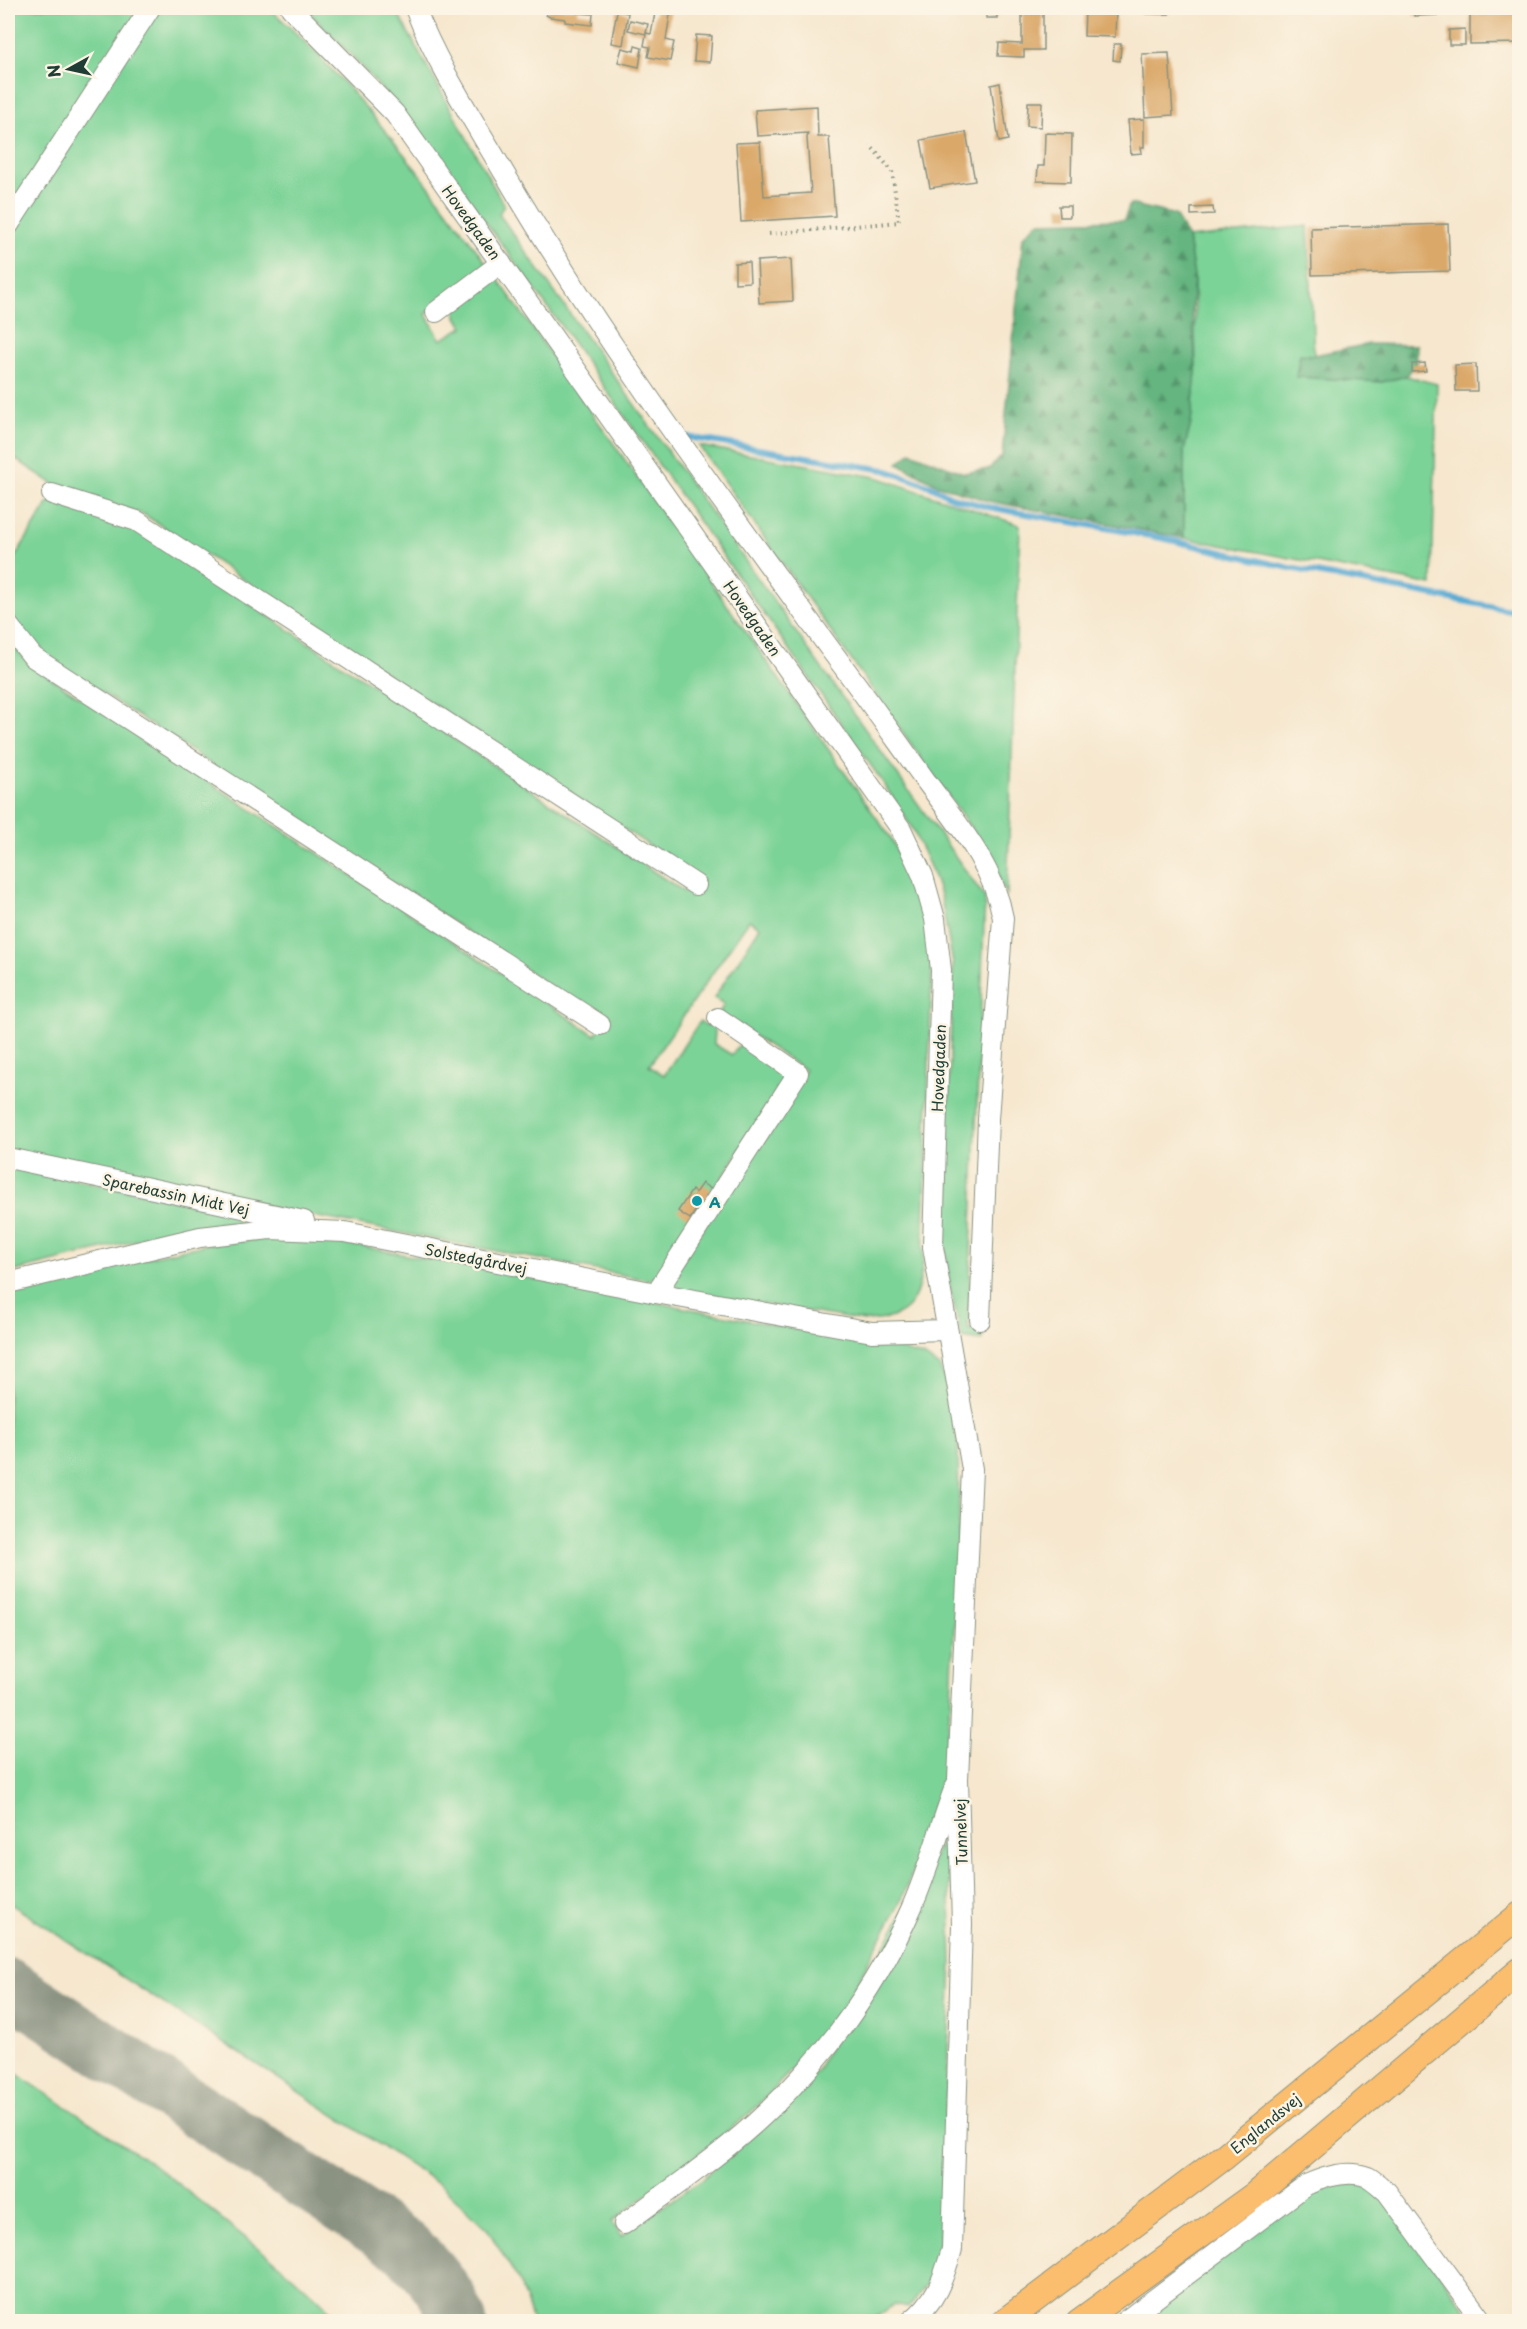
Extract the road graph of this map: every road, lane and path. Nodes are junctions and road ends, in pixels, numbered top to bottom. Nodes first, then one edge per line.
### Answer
1 (150, 8) edge
2 (291, 8) edge
3 (415, 8) edge
4 (870, 145) dead end
5 (8, 226) edge
6 (769, 234) dead end
7 (501, 263) junction
8 (436, 312) dead end
9 (52, 494) dead end
10 (8, 625) edge
11 (696, 885) dead end
12 (718, 1018) dead end
13 (600, 1025) dead end
14 (8, 1158) edge
15 (345, 1232) junction
16 (8, 1283) edge
17 (656, 1293) junction
18 (980, 1320) dead end
19 (947, 1330) junction
20 (958, 1779) junction
21 (1520, 1915) edge
22 (1520, 1971) edge
23 (624, 2224) dead end
24 (910, 2322) edge
25 (1004, 2322) edge
26 (1079, 2322) edge
27 (1124, 2322) edge
28 (1483, 2322) edge

1 - 5 lane
2 - 7 lane, Hovedgaden
3 - 18 lane
4 - 6 path
7 - 8 lane
7 - 19 lane, Hovedgaden
9 - 11 lane
10 - 13 lane
12 - 17 lane
14 - 15 lane, Sparebassin Midt Vej
15 - 16 lane, Solstedgårdvej
15 - 17 lane, Solstedgårdvej
17 - 19 lane, Solstedgårdvej
19 - 20 lane, Tunnelvej
20 - 23 lane
20 - 24 lane, Tunnelvej
21 - 25 main road, Englandsvej
22 - 26 main road
27 - 28 lane

